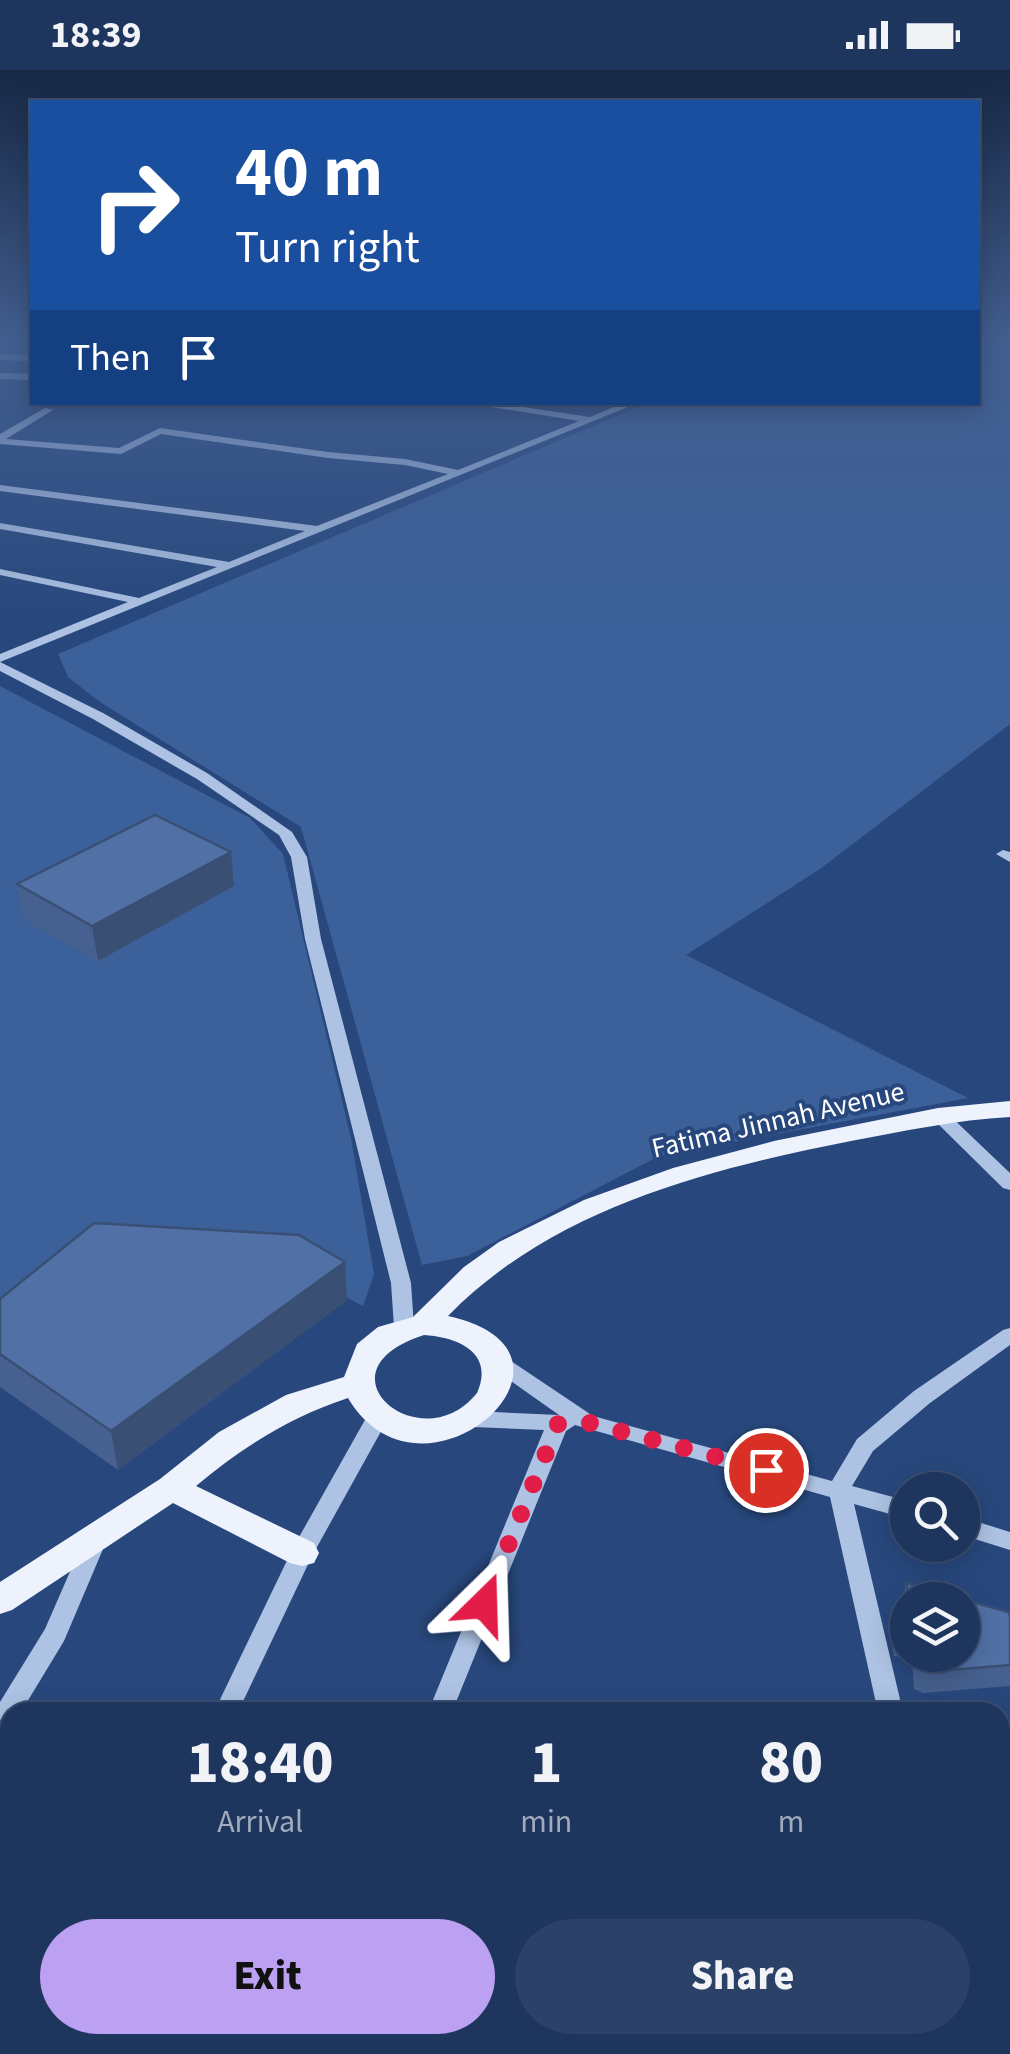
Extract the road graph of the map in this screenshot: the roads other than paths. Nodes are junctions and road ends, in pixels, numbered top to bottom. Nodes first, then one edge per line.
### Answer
1 (157, 433) edge
2 (174, 433) edge
3 (560, 433) edge
4 (0, 440) edge
5 (458, 473) junction
6 (0, 488) edge
7 (0, 526) edge
8 (314, 529) junction
9 (227, 565) junction
10 (0, 572) edge
11 (139, 601) junction
12 (0, 658) edge
13 (0, 666) edge
14 (1010, 1109) edge
15 (940, 1116) junction
16 (1010, 1184) edge
17 (414, 1326) junction
18 (1010, 1335) edge
19 (498, 1362) junction
20 (356, 1384) junction
21 (378, 1417) junction
22 (472, 1419) junction
23 (586, 1422) junction
24 (558, 1424) junction
25 (170, 1488) junction
26 (838, 1489) junction
27 (890, 1505) edge
28 (980, 1532) edge
29 (96, 1537) junction
30 (1010, 1541) edge
31 (302, 1552) junction
32 (0, 1600) edge
33 (14, 1702) edge
34 (231, 1702) edge
35 (444, 1702) edge
36 (889, 1702) edge

1 - 4 street
2 - 5 street
3 - 5 street
5 - 8 street
6 - 8 street
7 - 9 street
8 - 9 street
9 - 11 street
10 - 11 street
11 - 12 street
13 - 17 street
14 - 15 main road, Fatima Jinnah Avenue
15 - 16 street
15 - 17 main road, Fatima Jinnah Avenue
17 - 19 main road
17 - 20 main road
18 - 26 street
19 - 22 main road
19 - 23 street
20 - 21 main road
20 - 25 main road
21 - 22 main road
21 - 31 street
22 - 24 street
23 - 24 street
23 - 26 street
24 - 35 street
25 - 29 main road
25 - 31 main road
26 - 27 street
26 - 36 street
28 - 30 street
29 - 32 main road
29 - 33 street
31 - 34 street

